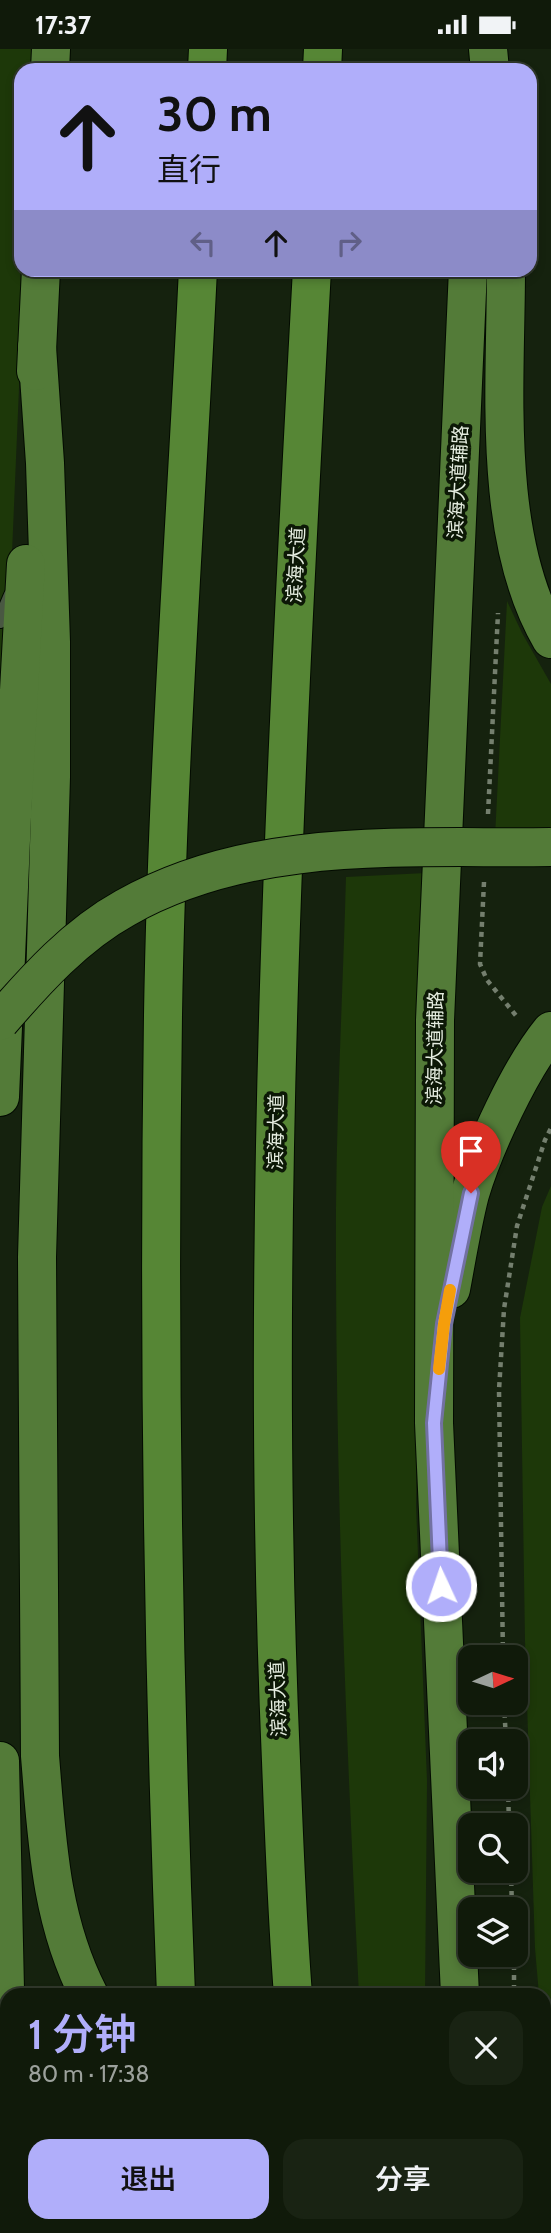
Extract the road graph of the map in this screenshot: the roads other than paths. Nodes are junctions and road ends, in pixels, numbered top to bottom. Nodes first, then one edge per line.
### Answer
1 (41, 277) edge
2 (198, 277) edge
3 (312, 277) edge
4 (468, 277) edge
5 (506, 277) edge
6 (37, 347) junction
7 (26, 558) junction
8 (0, 621) edge
9 (551, 639) edge
10 (6, 800) edge
11 (551, 847) edge
12 (0, 1021) edge
13 (536, 1026) edge
14 (0, 1097) edge
15 (434, 1423) junction
16 (0, 1761) edge
17 (5, 1988) edge
18 (85, 1988) edge
19 (176, 1988) edge
20 (293, 1988) edge
21 (460, 1988) edge

1 - 6 main road
2 - 19 highway
3 - 20 highway, 滨海大道
4 - 15 main road, 滨海大道辅路
5 - 9 main road
6 - 7 main road
6 - 18 main road
7 - 8 lane
7 - 10 main road
10 - 14 main road
11 - 12 main road, bridge
13 - 15 main road
15 - 21 main road, 滨海大道辅路
16 - 17 main road

